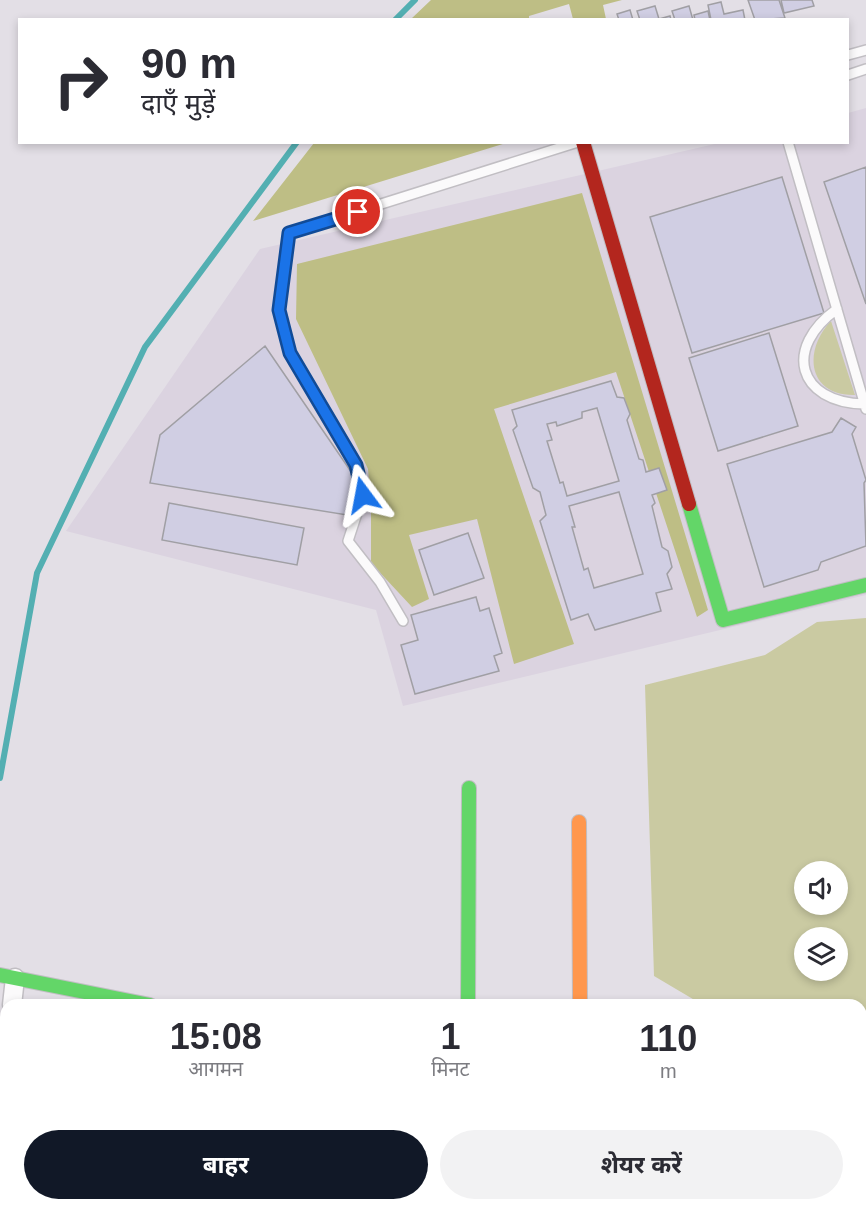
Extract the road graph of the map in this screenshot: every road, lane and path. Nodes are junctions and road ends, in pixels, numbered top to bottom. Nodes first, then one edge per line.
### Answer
1 (866, 50) edge
2 (849, 55) edge
3 (866, 69) edge
4 (849, 75) edge
5 (572, 144) edge
6 (584, 144) edge
7 (789, 144) edge
8 (837, 309) junction
9 (865, 407) edge
10 (866, 585) edge
11 (403, 621) dead end
12 (469, 788) dead end
13 (579, 822) dead end
14 (7, 977) edge
15 (11, 999) edge
16 (119, 999) edge
17 (468, 999) edge
18 (580, 999) edge

1 - 2 lane
3 - 4 lane
5 - 11 lane
6 - 10 street
7 - 8 lane
8 - 9 lane
8 - 9 lane
12 - 17 street
13 - 18 street
14 - 15 street
14 - 16 street

